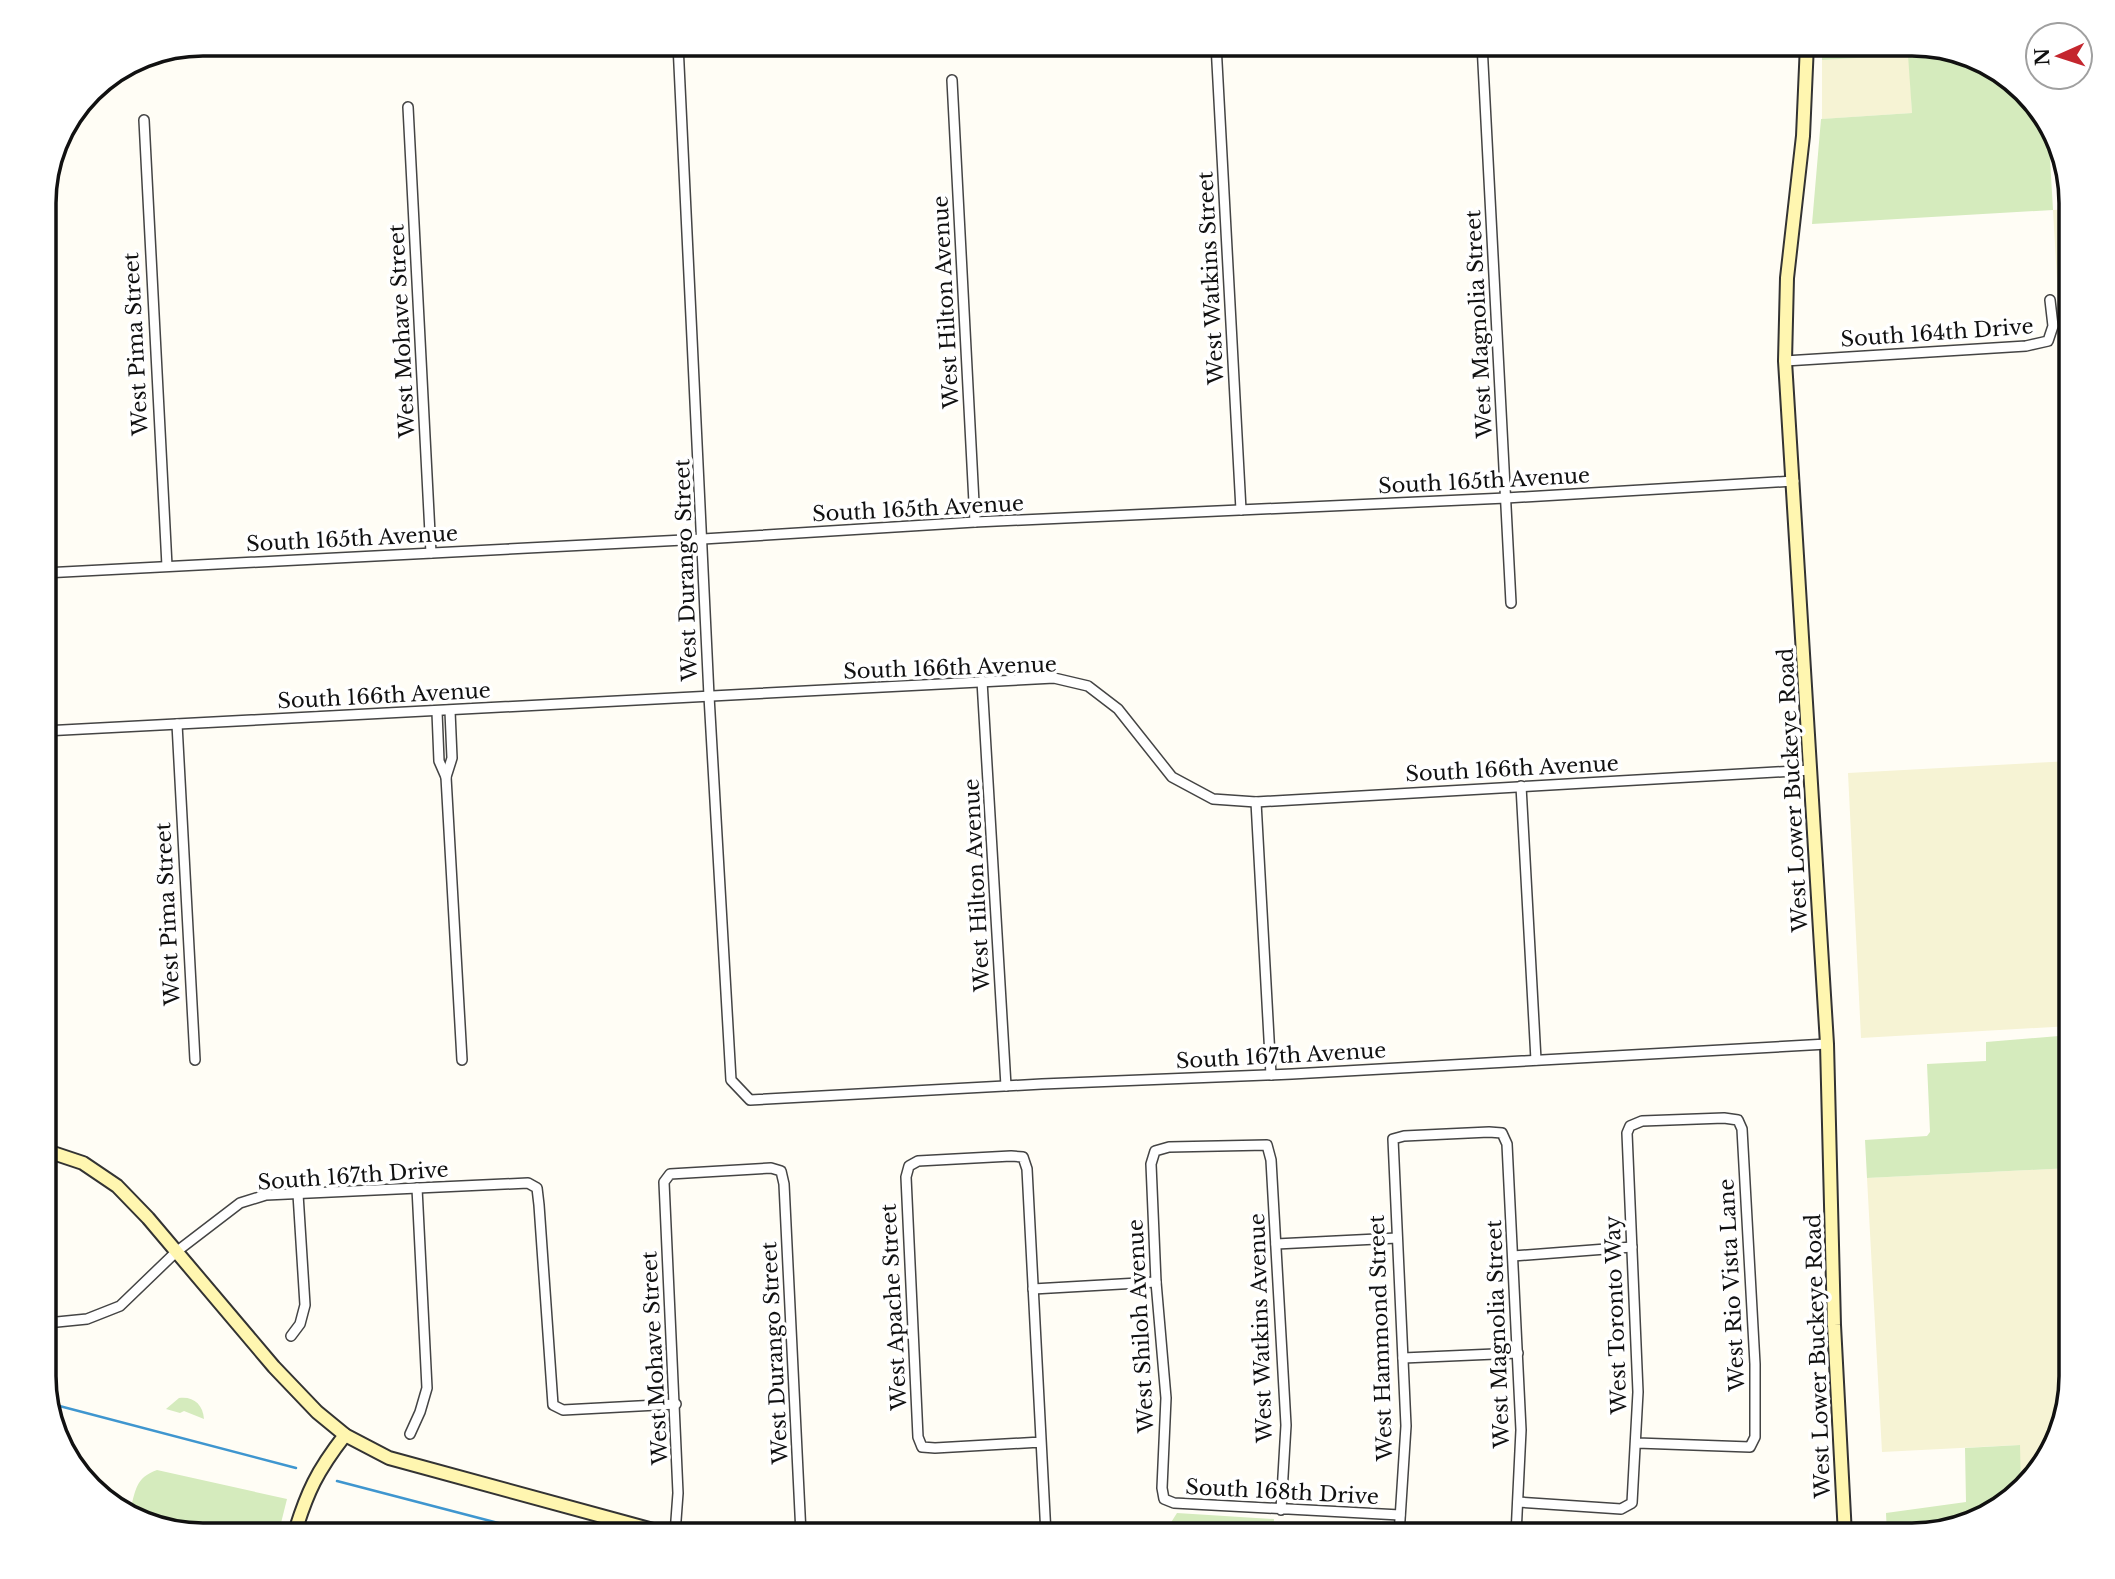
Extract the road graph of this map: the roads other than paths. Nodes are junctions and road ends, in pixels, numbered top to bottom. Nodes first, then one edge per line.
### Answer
1 (679, 56) edge
2 (1217, 56) edge
3 (1483, 56) edge
4 (1806, 56) edge
5 (952, 80) dead end
6 (408, 107) dead end
7 (144, 120) dead end
8 (2050, 300) dead end
9 (1785, 361) junction
10 (1794, 481) junction
11 (1506, 498) junction
12 (1241, 510) junction
13 (975, 522) junction
14 (703, 539) junction
15 (431, 552) junction
16 (167, 566) junction
17 (56, 572) edge
18 (1511, 603) dead end
19 (982, 681) junction
20 (709, 696) junction
21 (450, 711) junction
22 (437, 712) junction
23 (177, 724) junction
24 (56, 730) edge
25 (438, 744) junction
26 (452, 744) junction
27 (1811, 770) junction
28 (446, 777) junction
29 (1521, 786) junction
30 (1256, 802) junction
31 (1827, 1044) junction
32 (195, 1060) dead end
33 (462, 1060) dead end
34 (1536, 1060) junction
35 (1271, 1075) junction
36 (1006, 1086) junction
37 (740, 1091) joint
38 (1738, 1121) joint
39 (1502, 1133) joint
40 (1267, 1145) joint
41 (56, 1154) edge
42 (781, 1171) joint
43 (418, 1188) junction
44 (298, 1194) junction
45 (1397, 1238) junction
46 (1276, 1244) junction
47 (1632, 1247) junction
48 (176, 1252) junction
49 (1513, 1256) junction
50 (1156, 1282) junction
51 (1034, 1289) junction
52 (56, 1322) edge
53 (291, 1336) dead end
54 (1518, 1353) junction
55 (1403, 1359) junction
56 (676, 1404) junction
57 (410, 1434) dead end
58 (345, 1435) junction
59 (1041, 1442) junction
60 (1637, 1443) junction
61 (1164, 1499) joint
62 (1518, 1502) junction
63 (1281, 1510) junction
64 (1400, 1515) junction
65 (298, 1523) edge
66 (627, 1523) edge
67 (676, 1523) edge
68 (801, 1523) edge
69 (1045, 1523) edge
70 (1400, 1523) edge
71 (1517, 1523) edge
72 (1843, 1523) edge

1 - 14 street, West Durango Street
2 - 12 street, West Watkins Street
3 - 11 street, West Magnolia Street
4 - 9 main road, West Lower Buckeye Road
5 - 13 street, West Hilton Avenue
6 - 15 street, West Mohave Street
7 - 16 street, West Pima Street
8 - 9 street, South 164th Drive
9 - 10 main road, West Lower Buckeye Road
10 - 11 street, South 165th Avenue
10 - 27 main road, West Lower Buckeye Road
11 - 12 street, South 165th Avenue
11 - 18 street, West Magnolia Street
12 - 13 street, South 165th Avenue
13 - 14 street, South 165th Avenue
14 - 15 street, South 165th Avenue
14 - 20 street, West Durango Street
15 - 16 street, South 165th Avenue
16 - 17 street, South 165th Avenue
19 - 20 street, South 166th Avenue
19 - 30 street, South 166th Avenue
19 - 36 street, West Hilton Avenue
20 - 21 street, South 166th Avenue
20 - 37 street, West Durango Street
21 - 22 street, South 166th Avenue
21 - 26 street
22 - 23 street, South 166th Avenue
22 - 25 street
23 - 24 street, South 166th Avenue
23 - 32 street, West Pima Street
25 - 26 street
25 - 28 street
26 - 28 street
27 - 29 street, South 166th Avenue
27 - 31 main road, West Lower Buckeye Road
28 - 33 street
29 - 30 street, South 166th Avenue
29 - 34 street
30 - 35 street
31 - 34 street, South 167th Avenue
31 - 72 main road, West Lower Buckeye Road
34 - 35 street, South 167th Avenue
35 - 36 street, South 167th Avenue
36 - 37 street, South 167th Avenue
38 - 47 street, West Toronto Way
38 - 60 street, West Rio Vista Lane
39 - 45 street, West Hammond Street
39 - 49 street, West Magnolia Street
40 - 46 street, West Watkins Avenue
40 - 50 street, West Shiloh Avenue
41 - 48 main road
42 - 56 street, West Mohave Street
42 - 68 street, West Durango Street
43 - 44 street, South 167th Drive
43 - 56 street, South 167th Drive
43 - 57 street
44 - 48 street, South 167th Drive
44 - 53 street
45 - 46 street
45 - 55 street, West Hammond Street
46 - 63 street, West Watkins Avenue
47 - 49 street
47 - 60 street, West Toronto Way
48 - 52 street, South 167th Drive
48 - 58 main road
49 - 54 street, West Magnolia Street
50 - 51 street
50 - 61 street, West Shiloh Avenue
51 - 59 street
51 - 59 street, West Apache Street
54 - 55 street
54 - 62 street, West Magnolia Street
55 - 64 street, West Hammond Street
56 - 67 street, West Mohave Street
58 - 65 main road
58 - 66 main road
59 - 69 street
60 - 62 street, West Toronto Way
61 - 63 street, South 168th Drive
62 - 71 street, West Magnolia Street
63 - 64 street, South 168th Drive
64 - 70 street, West Hammond Street

